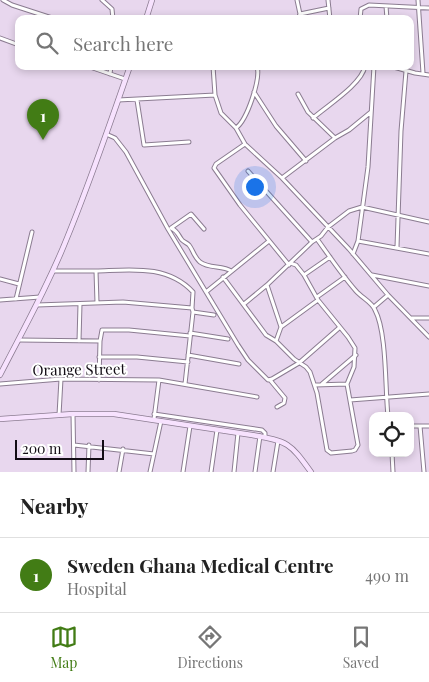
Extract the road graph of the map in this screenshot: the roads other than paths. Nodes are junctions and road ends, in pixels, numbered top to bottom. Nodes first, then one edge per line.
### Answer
1 (3, 0) edge
2 (102, 0) edge
3 (152, 0) edge
4 (297, 0) edge
5 (328, 0) edge
6 (418, 0) edge
7 (386, 6) junction
8 (418, 7) junction
9 (329, 8) junction
10 (429, 8) edge
11 (43, 15) edge
12 (113, 15) edge
13 (147, 15) edge
14 (299, 15) edge
15 (303, 15) edge
16 (330, 15) edge
17 (360, 15) edge
18 (387, 15) edge
19 (0, 38) edge
20 (15, 44) edge
21 (98, 70) edge
22 (111, 70) edge
23 (128, 70) edge
24 (213, 70) edge
25 (258, 70) edge
26 (364, 70) edge
27 (374, 70) edge
28 (403, 70) edge
29 (406, 71) junction
30 (110, 74) junction
31 (424, 74) junction
32 (429, 74) edge
33 (125, 79) junction
34 (254, 92) junction
35 (216, 94) junction
36 (298, 94) dead end
37 (118, 100) junction
38 (137, 100) junction
39 (371, 112) junction
40 (313, 118) junction
41 (236, 128) junction
42 (106, 134) junction
43 (335, 138) junction
44 (189, 142) dead end
45 (245, 144) junction
46 (306, 161) junction
47 (248, 172) dead end
48 (282, 178) junction
49 (362, 207) junction
50 (398, 214) junction
51 (429, 222) edge
52 (328, 227) junction
53 (170, 229) junction
54 (204, 230) dead end
55 (32, 232) dead end
56 (317, 240) junction
57 (269, 241) junction
58 (358, 241) junction
59 (312, 242) junction
60 (397, 247) junction
61 (353, 254) junction
62 (429, 254) edge
63 (330, 257) junction
64 (290, 264) junction
65 (52, 271) junction
66 (96, 271) junction
67 (231, 271) junction
68 (304, 275) junction
69 (371, 275) junction
70 (344, 277) junction
71 (223, 278) junction
72 (0, 279) edge
73 (19, 284) junction
74 (267, 285) junction
75 (429, 286) edge
76 (206, 292) junction
77 (388, 295) junction
78 (41, 297) junction
79 (16, 298) junction
80 (318, 299) junction
81 (0, 300) edge
82 (97, 303) junction
83 (80, 304) junction
84 (244, 304) junction
85 (37, 305) junction
86 (374, 307) junction
87 (192, 310) junction
88 (214, 316) dead end
89 (411, 318) junction
90 (429, 318) edge
91 (281, 327) junction
92 (340, 328) junction
93 (190, 334) junction
94 (429, 337) edge
95 (228, 339) dead end
96 (19, 340) junction
97 (79, 340) junction
98 (100, 341) junction
99 (276, 341) junction
100 (188, 355) junction
101 (356, 355) junction
102 (99, 357) junction
103 (188, 362) junction
104 (299, 363) junction
105 (239, 364) dead end
106 (0, 375) edge
107 (61, 380) junction
108 (99, 380) junction
109 (159, 380) junction
110 (270, 380) junction
111 (0, 384) edge
112 (185, 384) junction
113 (322, 384) junction
114 (347, 384) junction
115 (315, 385) junction
116 (429, 394) edge
117 (258, 397) dead end
118 (386, 398) junction
119 (350, 400) junction
120 (277, 407) dead end
121 (388, 412) edge
122 (59, 414) junction
123 (74, 414) junction
124 (154, 416) junction
125 (0, 419) edge
126 (161, 421) junction
127 (190, 426) junction
128 (414, 426) edge
129 (420, 426) junction
130 (429, 426) edge
131 (217, 430) junction
132 (238, 433) junction
133 (263, 437) junction
134 (278, 440) junction
135 (74, 445) junction
136 (89, 445) junction
137 (123, 449) junction
138 (154, 454) junction
139 (392, 457) edge
140 (309, 471) edge
141 (74, 472) edge
142 (88, 472) edge
143 (119, 472) edge
144 (150, 472) edge
145 (183, 472) edge
146 (211, 472) edge
147 (234, 472) edge
148 (255, 472) edge
149 (273, 472) edge
150 (393, 472) edge
151 (424, 472) edge

1 - 11 street
2 - 12 street
3 - 13 street
4 - 14 street
5 - 9 street
6 - 8 street
7 - 8 street
7 - 17 street
7 - 18 street
8 - 10 street
8 - 31 street
9 - 15 street
9 - 16 street
19 - 20 street
21 - 30 street
22 - 30 street
23 - 33 street
24 - 35 street
25 - 34 street
26 - 40 street
27 - 39 street
28 - 29 street
29 - 31 street
29 - 50 street
30 - 33 street
31 - 32 street
33 - 37 street
34 - 41 street
34 - 46 street
35 - 38 street
35 - 41 street
36 - 40 street
37 - 38 street
37 - 42 street
38 - 44 street
39 - 43 street
39 - 49 street
40 - 43 street
41 - 45 street
42 - 53 street
42 - 65 street
43 - 46 street
45 - 48 street
45 - 57 street
46 - 48 street
47 - 59 street
48 - 52 street
49 - 50 street
49 - 52 street
49 - 58 street
50 - 51 street
50 - 60 street
52 - 56 street
52 - 61 street
53 - 54 street
53 - 67 street
53 - 76 street
55 - 73 street
56 - 59 street
56 - 63 street
57 - 64 street
57 - 67 street
58 - 60 street
58 - 61 street
59 - 64 street
60 - 62 street
61 - 69 street
63 - 68 street
63 - 70 street
64 - 68 street
64 - 74 street
65 - 66 street
65 - 78 street
66 - 82 street
66 - 87 street
67 - 71 street
68 - 80 street
69 - 75 street
69 - 77 street
70 - 80 street
70 - 86 street
71 - 76 street
71 - 84 street
72 - 73 street
73 - 79 street
74 - 84 street
74 - 91 street
76 - 110 street
77 - 86 street
77 - 89 street
78 - 79 street
78 - 85 street
79 - 81 street
80 - 91 street
80 - 92 street
82 - 83 street
82 - 87 street
83 - 85 street
83 - 97 street
84 - 99 street
85 - 96 street
86 - 118 street
87 - 88 street
87 - 93 street
89 - 90 street
89 - 94 street
91 - 99 street
92 - 101 street
92 - 104 street
93 - 95 street
93 - 98 street
93 - 100 street
96 - 97 street
96 - 106 street
97 - 98 street
98 - 102 street
99 - 104 street
100 - 103 street
100 - 105 street
101 - 113 street
101 - 114 street
102 - 103 street
102 - 108 street
103 - 112 street
104 - 110 street
104 - 115 street
107 - 108 street, Orange Street
107 - 111 street, Orange Street
107 - 122 street
108 - 109 street, Orange Street
109 - 112 street, Orange Street
109 - 124 street
110 - 120 street
112 - 117 street, Orange Street
113 - 114 street
113 - 115 street
114 - 119 street
115 - 119 street
116 - 118 street
118 - 119 street
118 - 121 street
122 - 123 street
122 - 125 street
123 - 124 street
123 - 135 street
124 - 126 street
124 - 133 street
126 - 127 street
126 - 138 street
127 - 131 street
127 - 145 street
128 - 129 street
129 - 130 street
129 - 151 street
131 - 132 street
131 - 146 street
132 - 133 street
132 - 147 street
133 - 134 street
133 - 148 street
134 - 140 street
134 - 149 street
135 - 136 street
135 - 141 street
136 - 137 street
136 - 142 street
137 - 138 street
137 - 143 street
138 - 144 street
139 - 150 street

